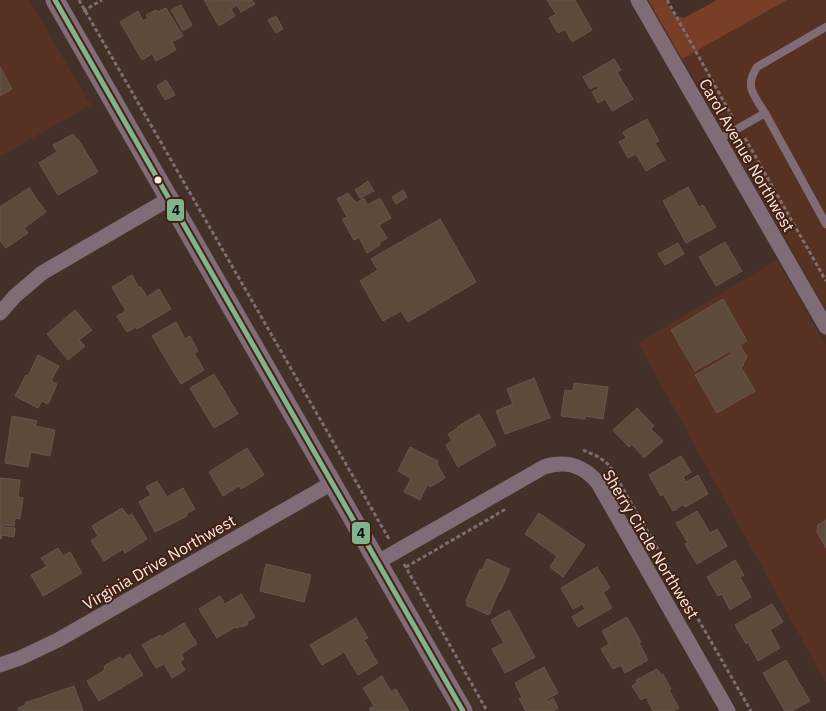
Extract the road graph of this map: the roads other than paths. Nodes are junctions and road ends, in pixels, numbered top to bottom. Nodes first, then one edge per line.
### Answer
1 (638, 0) edge
2 (60, 2) edge
3 (826, 27) edge
4 (764, 113) junction
5 (718, 140) junction
6 (169, 198) junction
7 (826, 224) edge
8 (0, 313) edge
9 (826, 327) edge
10 (332, 483) junction
11 (378, 562) junction
12 (0, 665) edge
13 (463, 711) edge
14 (728, 711) edge

1 - 5 street, Carol Avenue Northwest
2 - 6 street
3 - 4 lane
4 - 5 lane
4 - 7 lane
5 - 9 street, Carol Avenue Northwest
6 - 8 street
6 - 10 street
10 - 11 street
10 - 12 street, Virginia Drive Northwest
11 - 13 street
11 - 14 street, Sherry Circle Northwest

